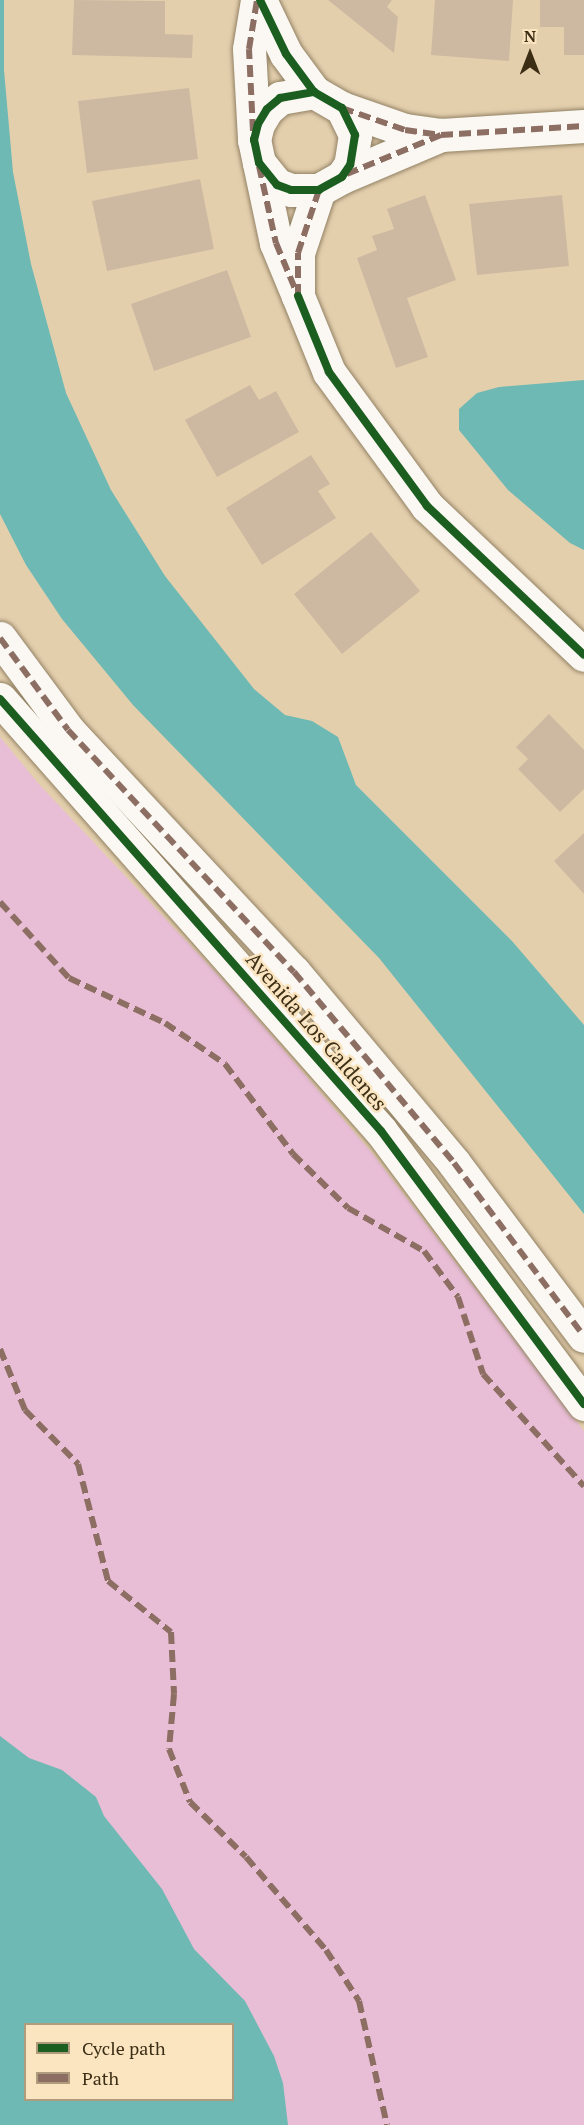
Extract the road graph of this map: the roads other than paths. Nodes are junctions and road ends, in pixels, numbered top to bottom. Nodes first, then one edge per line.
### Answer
1 (258, 0) edge
2 (314, 92) junction
3 (342, 108) junction
4 (584, 126) edge
5 (441, 135) junction
6 (256, 152) junction
7 (330, 184) junction
8 (298, 296) junction
9 (0, 638) edge
10 (584, 655) edge
11 (0, 699) edge
12 (584, 1336) edge
13 (584, 1404) edge

1 - 2 street
1 - 6 street
2 - 3 street
2 - 6 street
3 - 5 street
3 - 7 street
4 - 5 street
5 - 7 street
6 - 7 street
6 - 8 street
7 - 8 street
8 - 10 street
9 - 12 street, Avenida Los Caldenes
11 - 13 street, Avenida Los Caldenes

